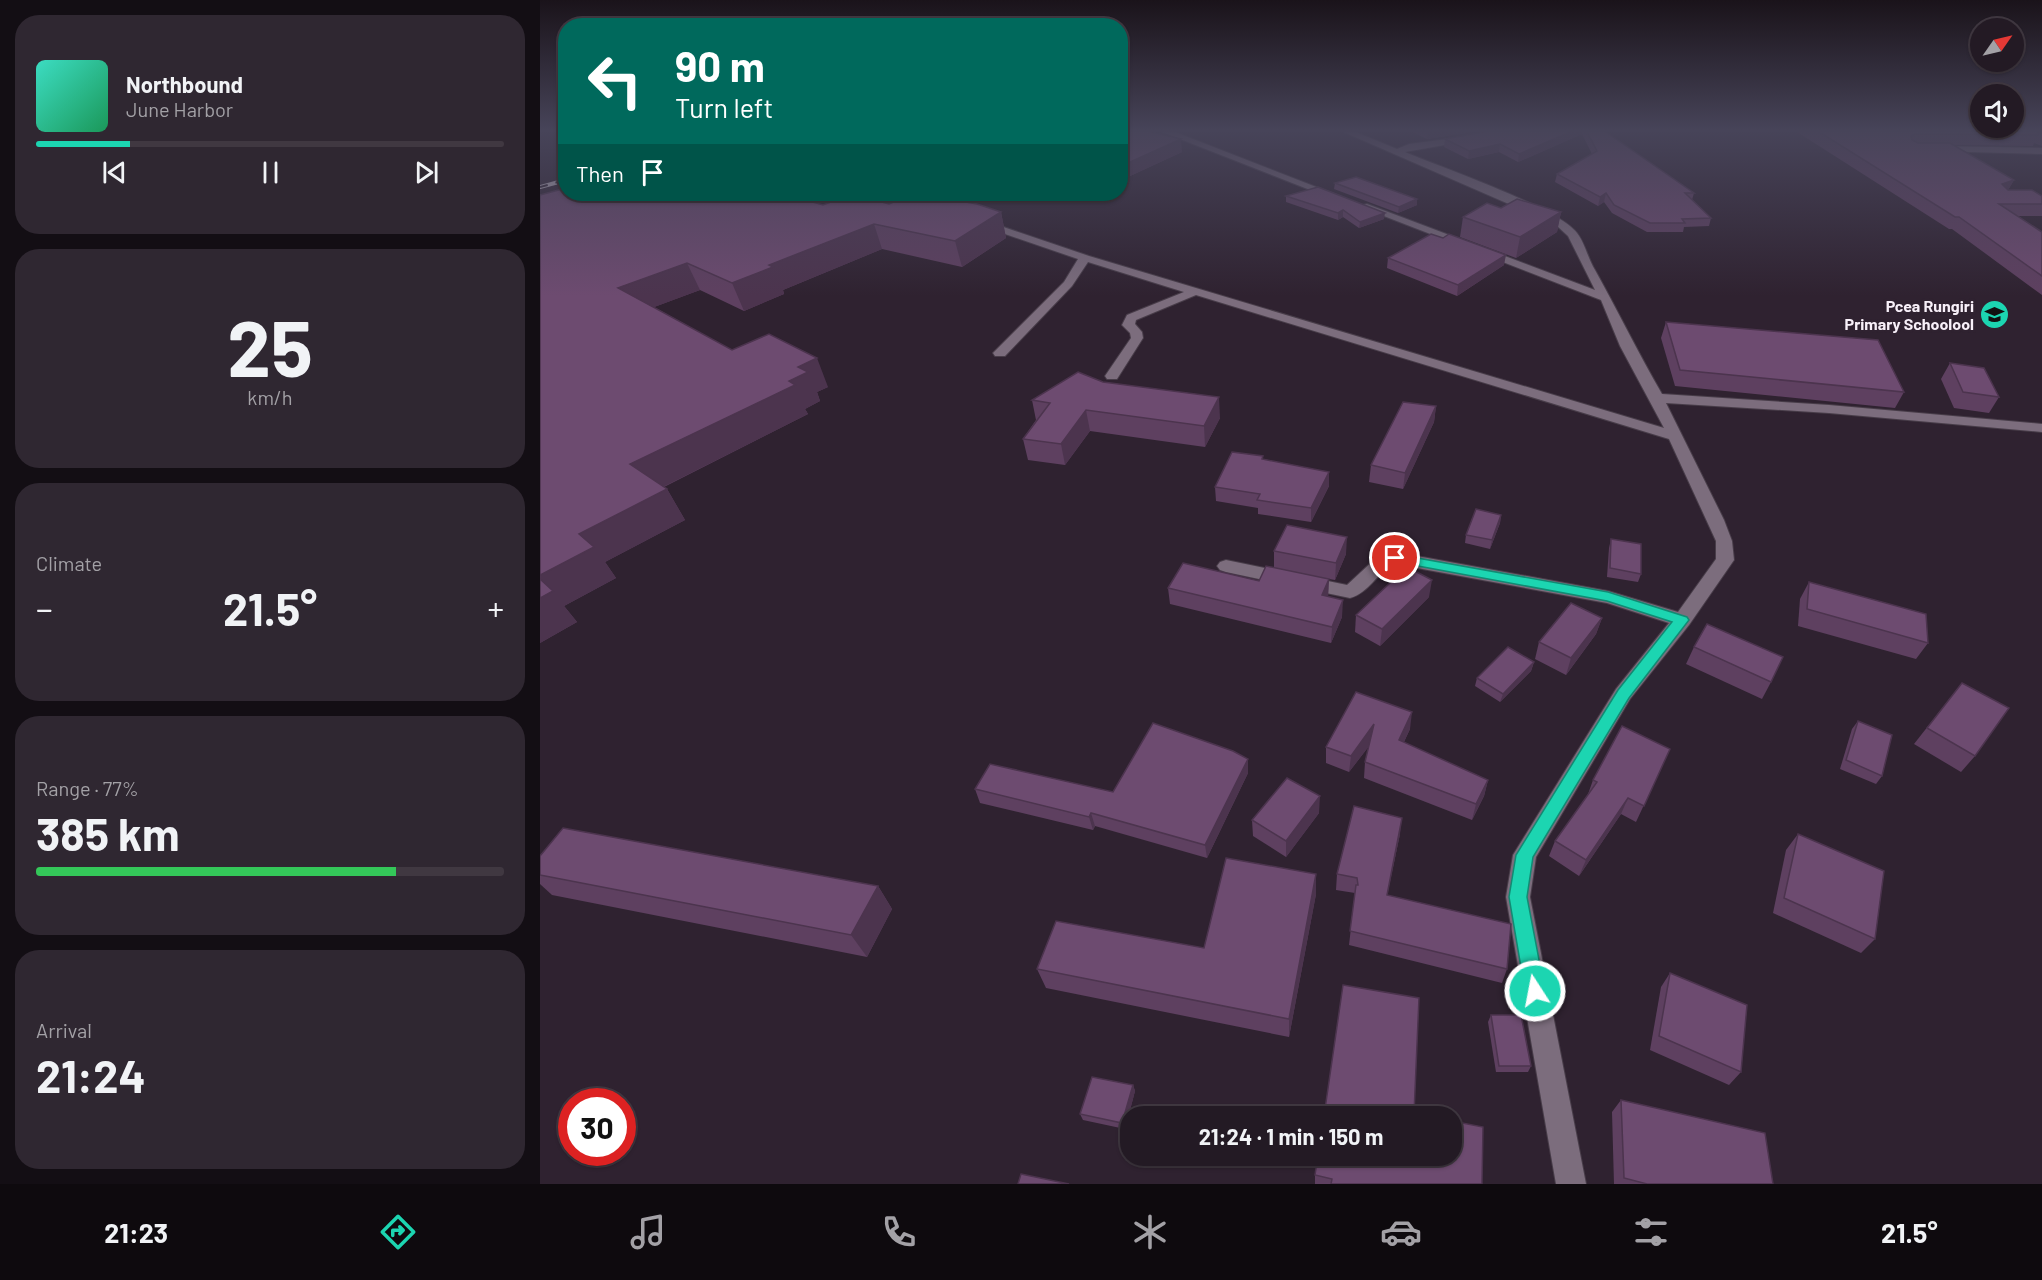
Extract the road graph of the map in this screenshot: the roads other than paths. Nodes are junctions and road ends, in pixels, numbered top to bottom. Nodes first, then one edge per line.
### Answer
1 (1307, 185) edge
2 (1472, 185) edge
3 (915, 201) edge
4 (943, 209) edge
5 (965, 217) edge
6 (1085, 258) junction
7 (1196, 291) junction
8 (1606, 298) junction
9 (1000, 353) dead end
10 (1112, 376) dead end
11 (1657, 398) junction
12 (2042, 428) edge
13 (1676, 436) junction
14 (1226, 566) dead end
15 (1682, 620) junction
16 (1571, 1184) edge

1 - 8 street
2 - 8 street
3 - 4 street
5 - 6 street
6 - 7 street
6 - 9 street
7 - 10 street
7 - 13 street
8 - 11 street
11 - 12 street
11 - 13 street
13 - 15 street
14 - 15 street
15 - 16 street

